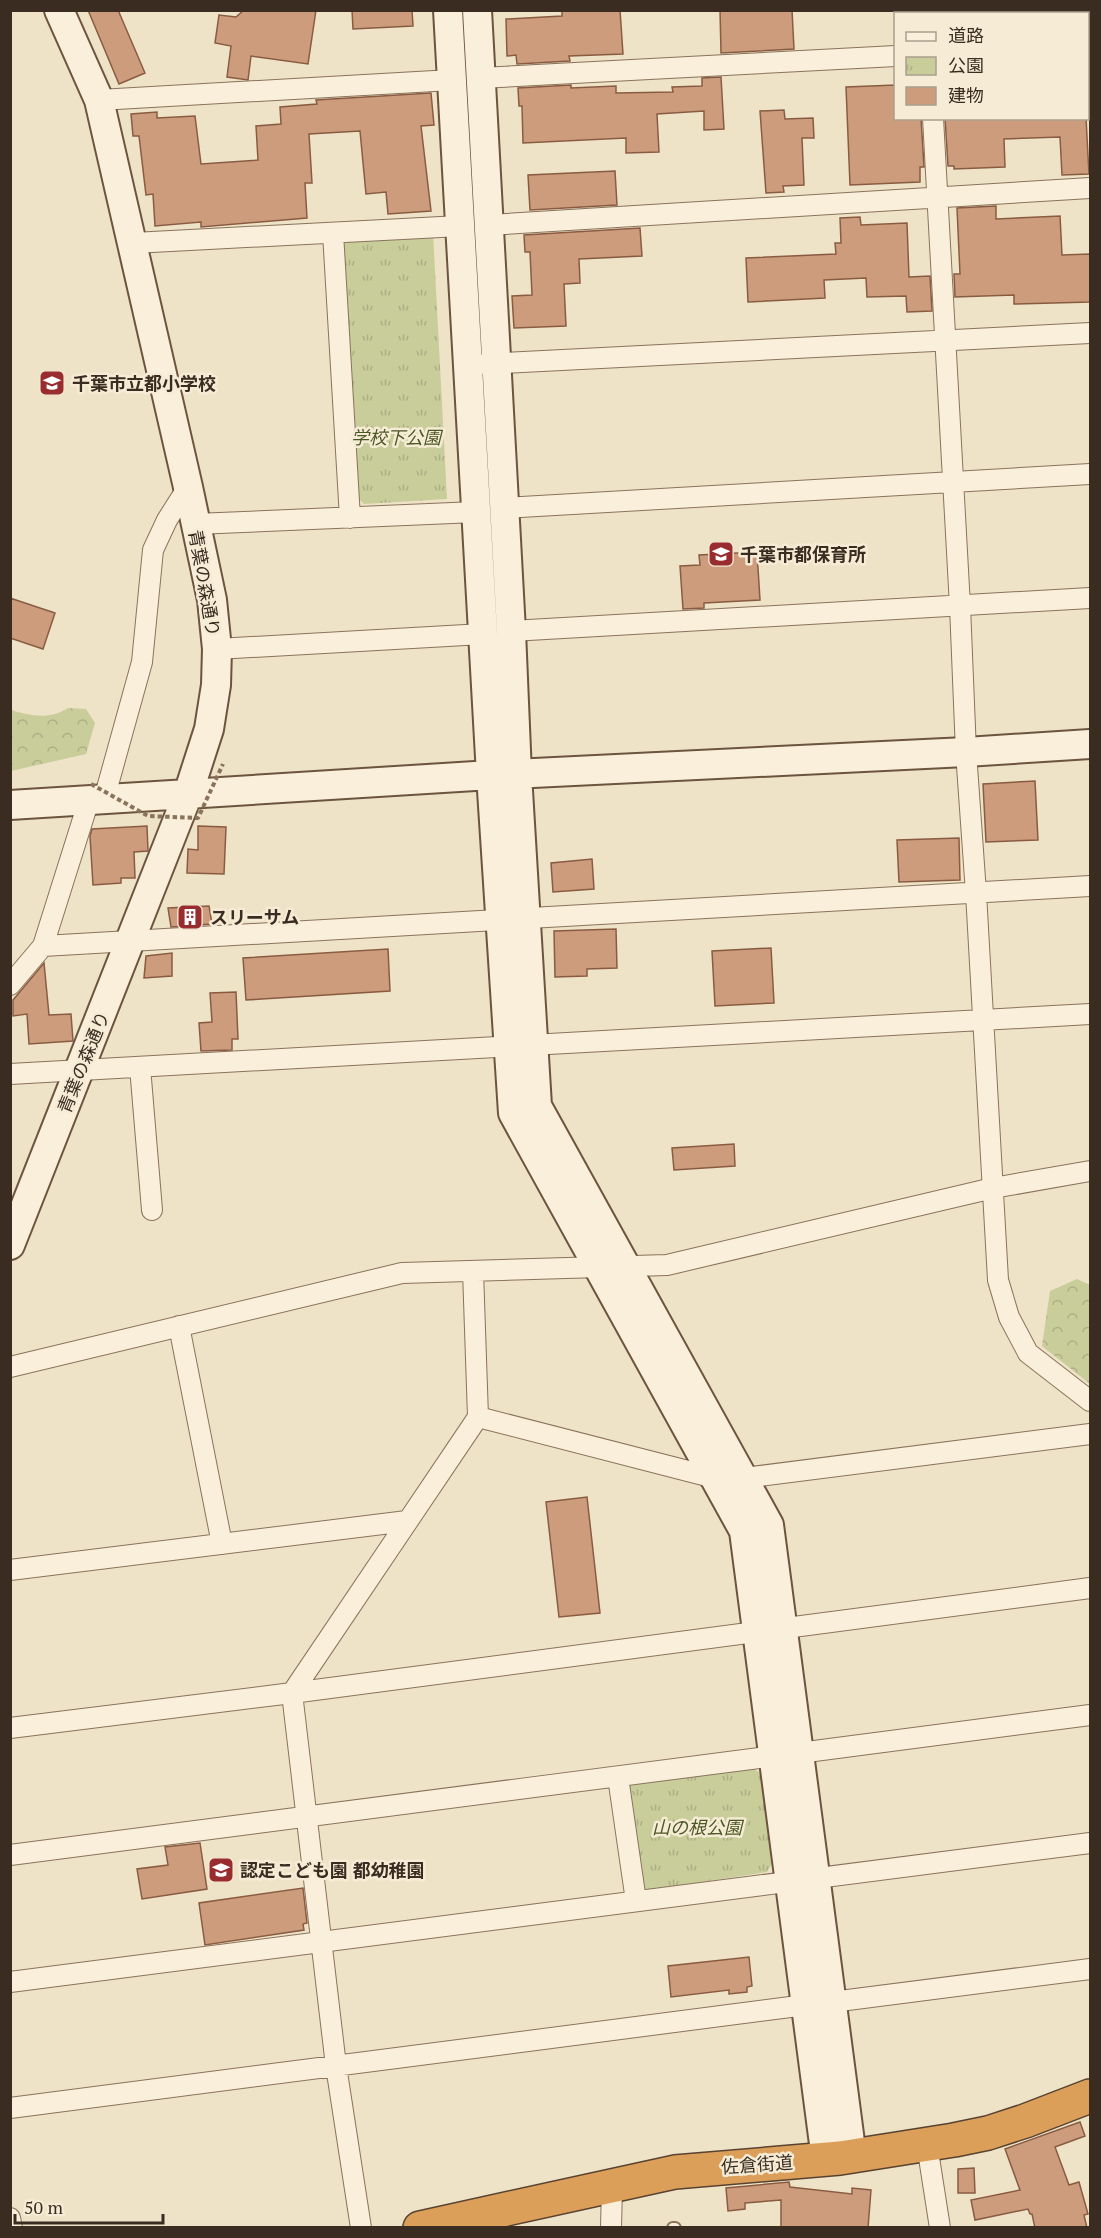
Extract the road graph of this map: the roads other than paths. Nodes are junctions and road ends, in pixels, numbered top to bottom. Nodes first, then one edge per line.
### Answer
1 (59, 10) edge
2 (448, 10) edge
3 (477, 10) edge
4 (894, 56) edge
5 (481, 78) junction
6 (452, 80) junction
7 (99, 100) junction
8 (933, 120) edge
9 (1090, 188) edge
10 (937, 199) junction
11 (489, 225) junction
12 (460, 226) junction
13 (333, 233) junction
14 (133, 243) junction
15 (1090, 333) edge
16 (946, 341) junction
17 (496, 363) junction
18 (468, 365) junction
19 (1090, 474) edge
20 (954, 482) junction
21 (189, 487) junction
22 (505, 508) junction
23 (476, 512) junction
24 (350, 518) junction
25 (195, 524) junction
26 (1090, 598) edge
27 (960, 606) junction
28 (511, 631) junction
29 (483, 634) junction
30 (217, 649) junction
31 (1090, 744) edge
32 (966, 753) junction
33 (504, 775) junction
34 (95, 794) junction
35 (188, 794) junction
36 (10, 805) edge
37 (1090, 886) edge
38 (976, 893) junction
39 (514, 919) junction
40 (131, 941) junction
41 (43, 946) junction
42 (10, 985) edge
43 (1090, 1014) edge
44 (983, 1020) junction
45 (522, 1045) junction
46 (140, 1067) junction
47 (79, 1070) junction
48 (10, 1074) edge
49 (1090, 1171) edge
50 (993, 1188) junction
51 (152, 1210) dead end
52 (10, 1245) edge
53 (612, 1267) junction
54 (473, 1271) junction
55 (179, 1326) junction
56 (10, 1367) edge
57 (1090, 1401) edge
58 (478, 1418) junction
59 (1090, 1434) edge
60 (715, 1478) junction
61 (744, 1478) junction
62 (407, 1521) junction
63 (222, 1544) junction
64 (10, 1570) edge
65 (1090, 1588) edge
66 (770, 1630) junction
67 (292, 1693) junction
68 (1090, 1715) edge
69 (10, 1728) edge
70 (786, 1755) junction
71 (618, 1777) junction
72 (307, 1818) junction
73 (1090, 1843) edge
74 (10, 1855) edge
75 (803, 1880) junction
76 (636, 1901) junction
77 (321, 1942) junction
78 (1090, 1969) edge
79 (10, 1982) edge
80 (819, 2004) junction
81 (336, 2066) junction
82 (1090, 2096) edge
83 (10, 2108) edge
84 (927, 2145) junction
85 (840, 2158) junction
86 (612, 2186) junction
87 (10, 2218) edge
88 (12, 2228) edge
89 (361, 2228) edge
90 (420, 2228) edge
91 (611, 2228) edge
92 (940, 2228) edge

1 - 7 street, 青葉の森通り
2 - 6 street
3 - 5 street
4 - 5 street
5 - 11 street
6 - 7 street
6 - 12 street
7 - 14 street, 青葉の森通り
8 - 10 street
9 - 10 street
10 - 11 street
10 - 16 street
11 - 17 street
12 - 13 street
12 - 18 street
13 - 14 street
13 - 24 street
14 - 21 street, 青葉の森通り
15 - 16 street
16 - 17 street
16 - 20 street
17 - 18 street
17 - 22 street
18 - 23 street
19 - 20 street
20 - 22 street
20 - 27 street
21 - 25 street, 青葉の森通り
21 - 34 street
22 - 28 street
23 - 24 street
23 - 29 street
24 - 25 street
25 - 30 street, 青葉の森通り
26 - 27 street
27 - 28 street
27 - 32 street
28 - 33 street
29 - 30 street
29 - 33 street
30 - 35 street, 青葉の森通り
31 - 32 street
32 - 33 street
32 - 38 street
33 - 35 street
33 - 39 street
34 - 35 street
34 - 36 street
34 - 41 street
35 - 40 street, 青葉の森通り
37 - 38 street
38 - 39 street
38 - 44 street
39 - 40 street
39 - 45 street
40 - 41 street
40 - 47 street, 青葉の森通り
41 - 42 street
43 - 44 street
44 - 45 street
44 - 50 street
45 - 46 street
45 - 53 street
46 - 47 street
46 - 51 street
47 - 48 street
47 - 52 street, 青葉の森通り
49 - 50 street
50 - 53 street
50 - 57 street
53 - 54 street
53 - 60 street
53 - 61 street
54 - 55 street
54 - 58 street
55 - 56 street
55 - 63 street
58 - 60 street
58 - 62 street
59 - 61 street
60 - 66 street
61 - 66 street
62 - 63 street
62 - 67 street
63 - 64 street
65 - 66 street
66 - 67 street
66 - 70 street
67 - 69 street
67 - 72 street
68 - 70 street
70 - 71 street
70 - 75 street
71 - 72 street
71 - 76 street
72 - 74 street
72 - 77 street
73 - 75 street
75 - 76 street
75 - 80 street
76 - 77 street
77 - 79 street
77 - 81 street
78 - 80 street
80 - 81 street
80 - 85 street
81 - 83 street
81 - 89 street
82 - 84 highway, 佐倉街道
84 - 85 highway, 佐倉街道
84 - 92 street
85 - 86 highway, 佐倉街道
86 - 90 highway, 佐倉街道
86 - 91 street
87 - 88 street

